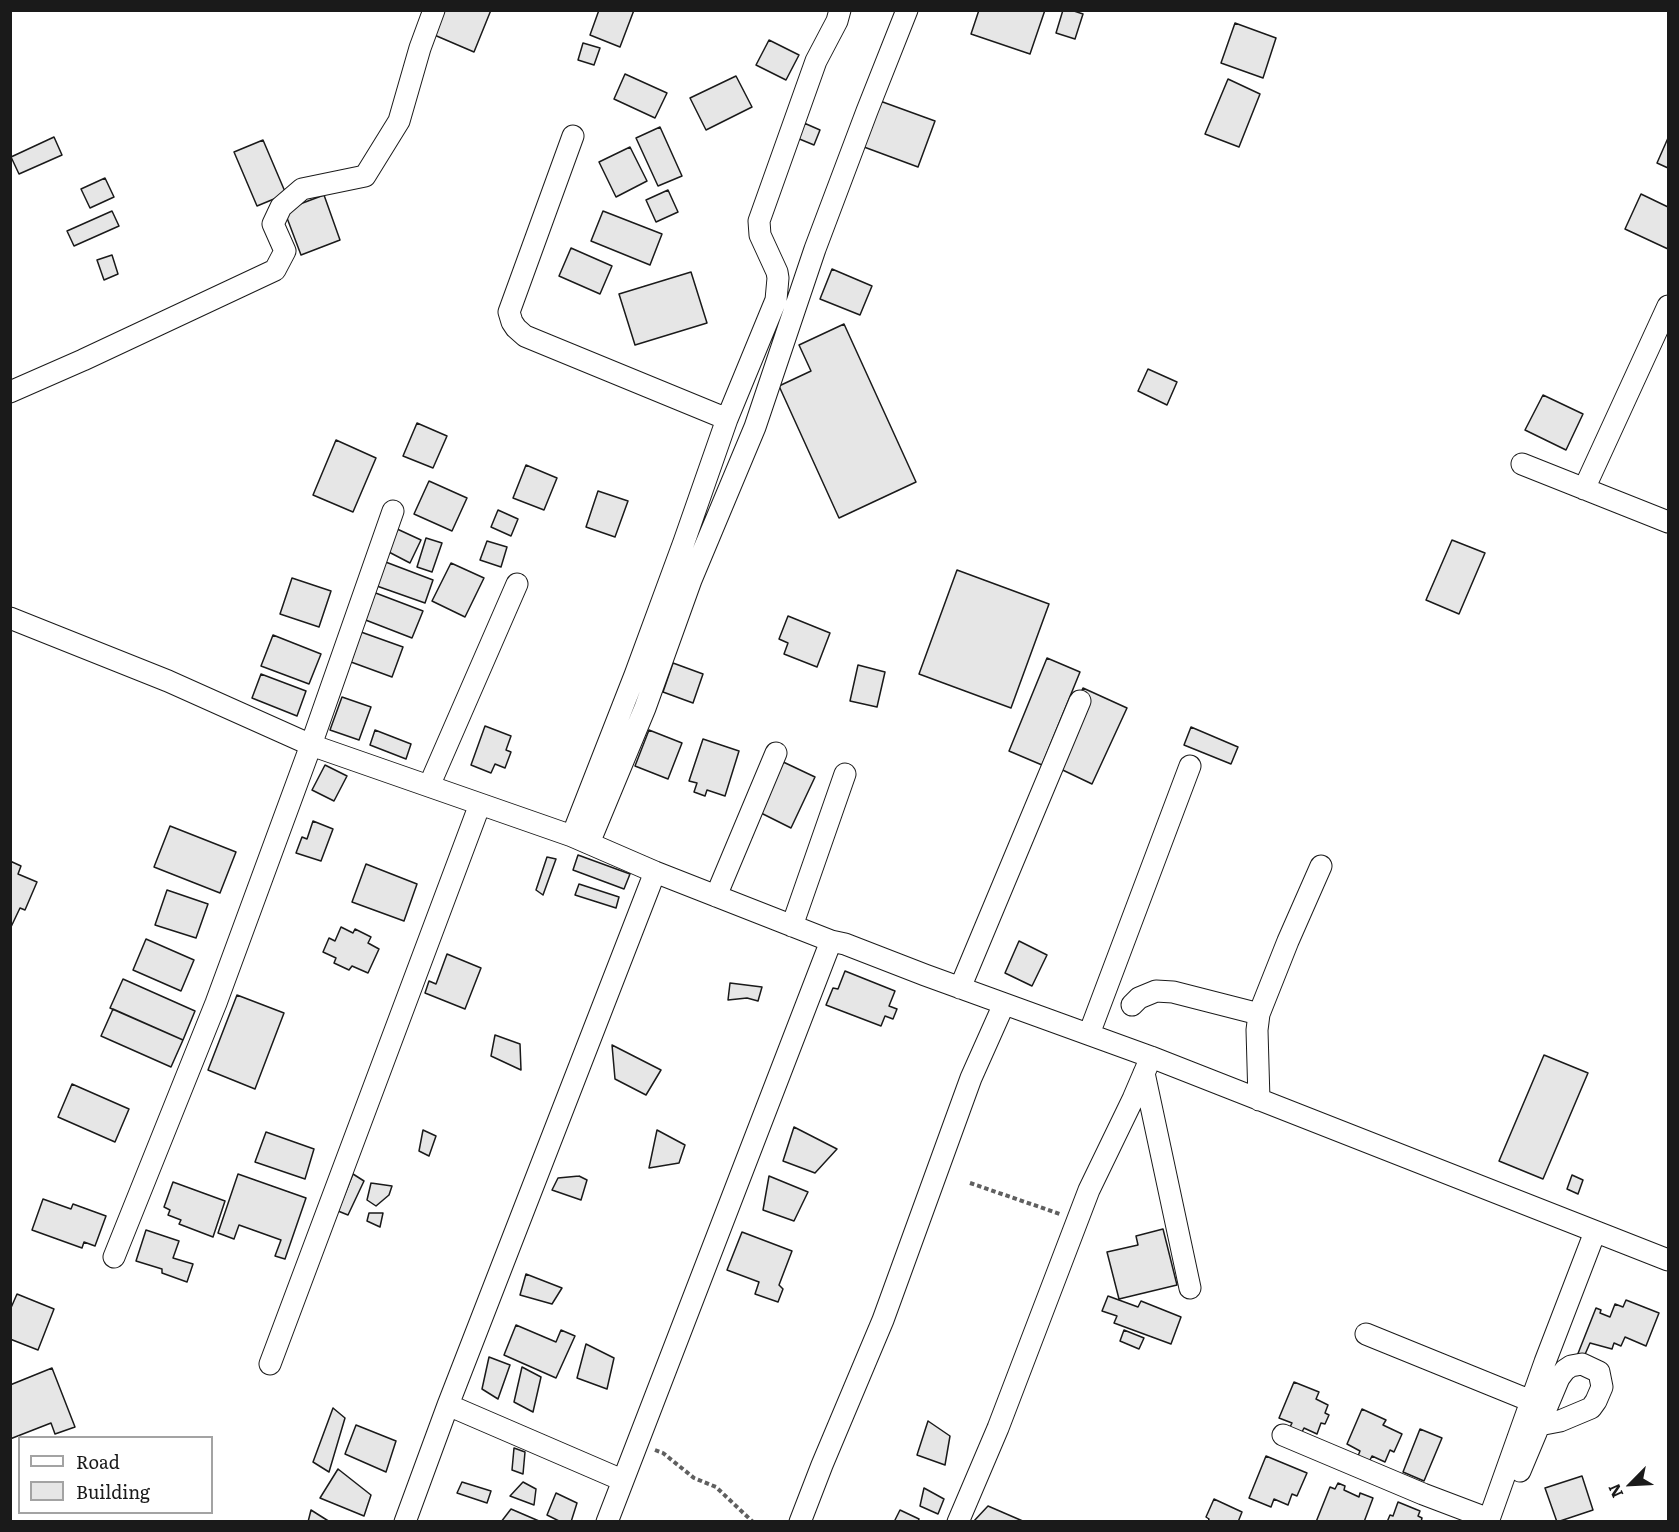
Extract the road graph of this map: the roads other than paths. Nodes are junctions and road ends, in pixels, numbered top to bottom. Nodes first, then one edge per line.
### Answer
1 (434, 10) edge
2 (840, 10) edge
3 (907, 10) edge
4 (573, 136) dead end
5 (1668, 306) edge
6 (10, 392) edge
7 (727, 419) junction
8 (1522, 464) dead end
9 (1584, 489) junction
10 (393, 511) dead end
11 (1668, 522) edge
12 (517, 584) dead end
13 (10, 618) edge
14 (1080, 701) dead end
15 (311, 745) junction
16 (776, 753) dead end
17 (1190, 766) dead end
18 (845, 774) dead end
19 (429, 786) junction
20 (480, 804) junction
21 (581, 840) junction
22 (1321, 866) dead end
23 (655, 872) junction
24 (716, 896) junction
25 (792, 926) junction
26 (831, 941) junction
27 (960, 988) junction
28 (1004, 1004) junction
29 (1132, 1005) dead end
30 (1259, 1014) junction
31 (1089, 1035) junction
32 (1148, 1065) junction
33 (1259, 1100) junction
34 (1595, 1232) junction
35 (114, 1257) dead end
36 (1668, 1260) edge
37 (1190, 1288) dead end
38 (1366, 1334) dead end
39 (270, 1364) dead end
40 (1531, 1401) junction
41 (448, 1405) junction
42 (1539, 1425) dead end
43 (1282, 1435) dead end
44 (622, 1480) junction
45 (1492, 1520) edge
46 (405, 1521) edge
47 (607, 1521) edge
48 (800, 1521) edge
49 (958, 1521) edge

1 - 6 street
2 - 7 street
3 - 21 street
4 - 7 street
5 - 9 street
7 - 21 street
8 - 9 street
9 - 11 street
10 - 15 street
12 - 19 street
13 - 15 street
14 - 27 street
15 - 19 street
15 - 35 street
16 - 24 street
17 - 31 street
18 - 25 street
19 - 20 street
20 - 21 street
20 - 39 street
21 - 23 street
22 - 30 street
23 - 24 street
23 - 41 street
24 - 25 street
25 - 26 street
26 - 27 street
26 - 44 street
27 - 28 street
28 - 31 street
28 - 48 street
29 - 30 street
30 - 33 street
31 - 32 street
32 - 33 street
32 - 37 street
32 - 49 street
33 - 34 street
34 - 36 street
34 - 40 street
38 - 40 street
40 - 45 street
41 - 44 street
41 - 46 street
42 - 45 street
43 - 45 street
44 - 47 street

